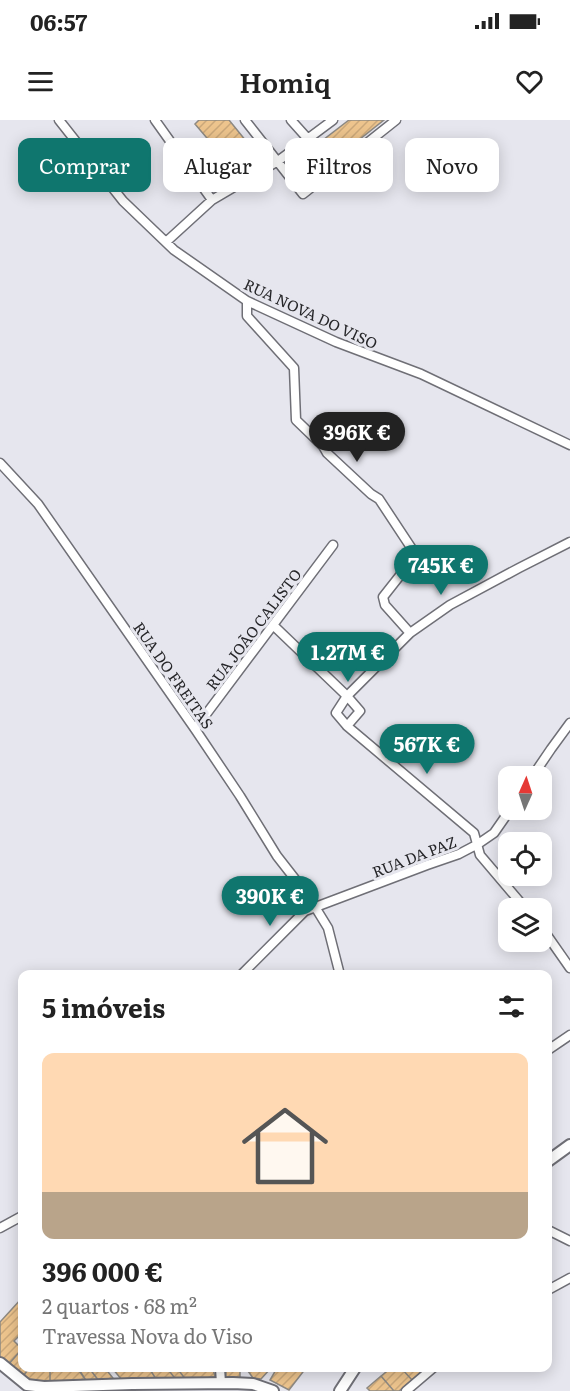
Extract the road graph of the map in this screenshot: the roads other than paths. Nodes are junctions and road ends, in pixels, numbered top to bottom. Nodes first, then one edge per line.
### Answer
1 (59, 120) edge
2 (154, 120) edge
3 (245, 120) edge
4 (291, 120) edge
5 (396, 120) edge
6 (331, 121) edge
7 (307, 138) edge
8 (309, 138) edge
9 (285, 156) edge
10 (278, 161) junction
11 (212, 200) junction
12 (166, 242) junction
13 (247, 302) junction
14 (570, 445) edge
15 (0, 463) edge
16 (570, 542) edge
17 (333, 545) dead end
18 (273, 625) junction
19 (410, 633) junction
20 (347, 696) junction
21 (570, 723) edge
22 (347, 726) junction
23 (195, 729) junction
24 (540, 766) edge
25 (503, 820) edge
26 (478, 844) junction
27 (517, 898) edge
28 (316, 908) junction
29 (552, 942) edge
30 (570, 968) edge
31 (246, 970) edge
32 (339, 970) edge
33 (570, 1035) edge
34 (552, 1047) edge
35 (570, 1145) edge
36 (552, 1158) edge
37 (18, 1218) edge
38 (0, 1228) edge
39 (552, 1232) edge
40 (570, 1241) edge
41 (570, 1278) edge
42 (552, 1288) edge
43 (0, 1363) edge
44 (220, 1372) edge
45 (352, 1372) edge
46 (428, 1372) edge
47 (221, 1383) junction
48 (273, 1391) edge
49 (340, 1391) edge
50 (406, 1391) edge

1 - 12 street, RUA NOVA DO VISO
2 - 11 street
3 - 10 street
4 - 7 street
5 - 10 street
6 - 8 street
9 - 10 street
10 - 11 street
11 - 12 street
12 - 13 street, RUA NOVA DO VISO
13 - 14 street, RUA NOVA DO VISO
13 - 19 street
15 - 23 street, RUA DO FREITAS
16 - 19 street
17 - 18 street, RUA JOÃO CALISTO
18 - 20 street
18 - 23 street, RUA JOÃO CALISTO
19 - 20 street
20 - 22 street
20 - 22 street
21 - 24 street
22 - 26 street
23 - 28 street, RUA DO FREITAS
25 - 26 street, RUA DA PAZ
26 - 27 street
26 - 28 street, RUA DA PAZ
28 - 31 street, RUA DA PAZ
28 - 32 street, RUA DO FREITAS
29 - 30 street
33 - 34 street
35 - 36 street
37 - 38 street
39 - 40 street
41 - 42 street
43 - 47 street
44 - 47 street
45 - 49 street
46 - 50 street
47 - 48 street

